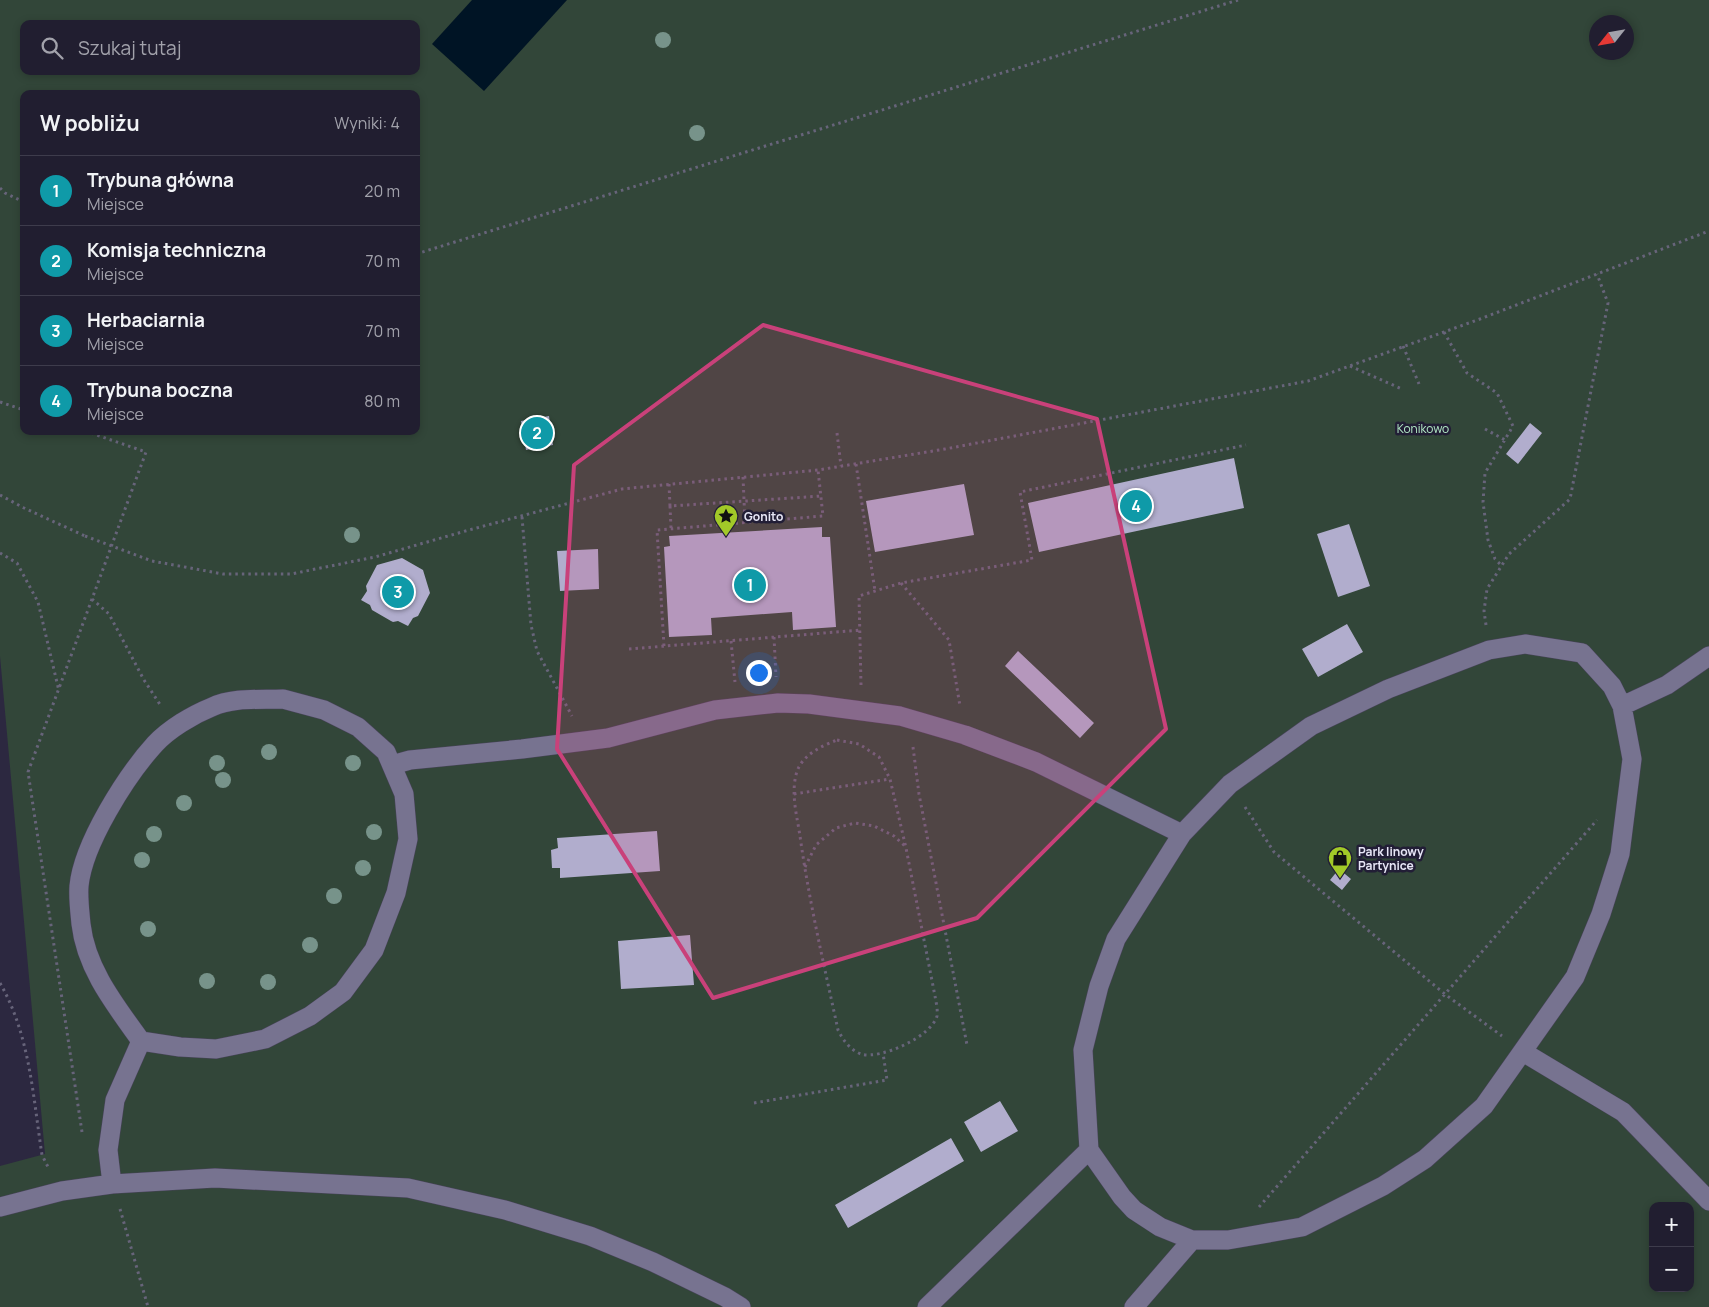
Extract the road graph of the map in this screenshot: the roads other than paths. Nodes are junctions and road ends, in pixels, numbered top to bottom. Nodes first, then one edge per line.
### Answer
1 (1709, 656) edge
2 (1622, 706) junction
3 (392, 765) junction
4 (1182, 834) junction
5 (141, 1041) junction
6 (1523, 1052) junction
7 (1089, 1150) junction
8 (112, 1184) junction
9 (1709, 1201) edge
10 (0, 1207) edge
11 (1192, 1240) junction
12 (741, 1307) edge
13 (927, 1307) edge
14 (1134, 1307) edge

1 - 2 lane
2 - 4 lane
2 - 6 lane
3 - 4 lane
3 - 5 lane
3 - 5 lane
4 - 7 lane
5 - 8 lane
6 - 9 lane
6 - 11 lane
7 - 11 lane
7 - 13 lane
8 - 10 lane
8 - 12 lane
11 - 14 lane

